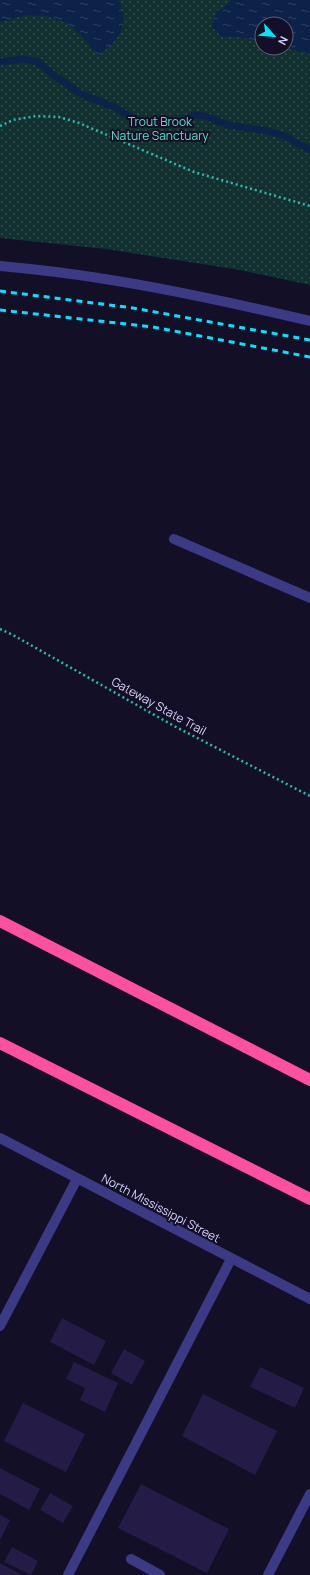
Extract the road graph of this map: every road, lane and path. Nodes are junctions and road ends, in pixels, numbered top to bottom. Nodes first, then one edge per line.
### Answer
1 (0, 126) edge
2 (310, 206) edge
3 (0, 266) edge
4 (310, 321) edge
5 (174, 540) dead end
6 (310, 598) edge
7 (0, 629) edge
8 (310, 796) edge
9 (0, 921) edge
10 (0, 1043) edge
11 (310, 1080) edge
12 (0, 1138) edge
13 (77, 1179) junction
14 (310, 1199) edge
15 (231, 1259) junction
16 (310, 1299) edge
17 (0, 1326) edge
18 (310, 1494) edge
19 (131, 1559) dead end
20 (68, 1575) edge
21 (160, 1575) edge
22 (268, 1575) edge

1 - 2 path
3 - 4 street
5 - 6 street
7 - 8 path, Gateway State Trail
9 - 11 highway
10 - 14 highway
12 - 13 street, North Mississippi Street
13 - 15 street, North Mississippi Street
13 - 17 street
15 - 16 street, North Mississippi Street
15 - 20 street
18 - 22 street
19 - 21 street

